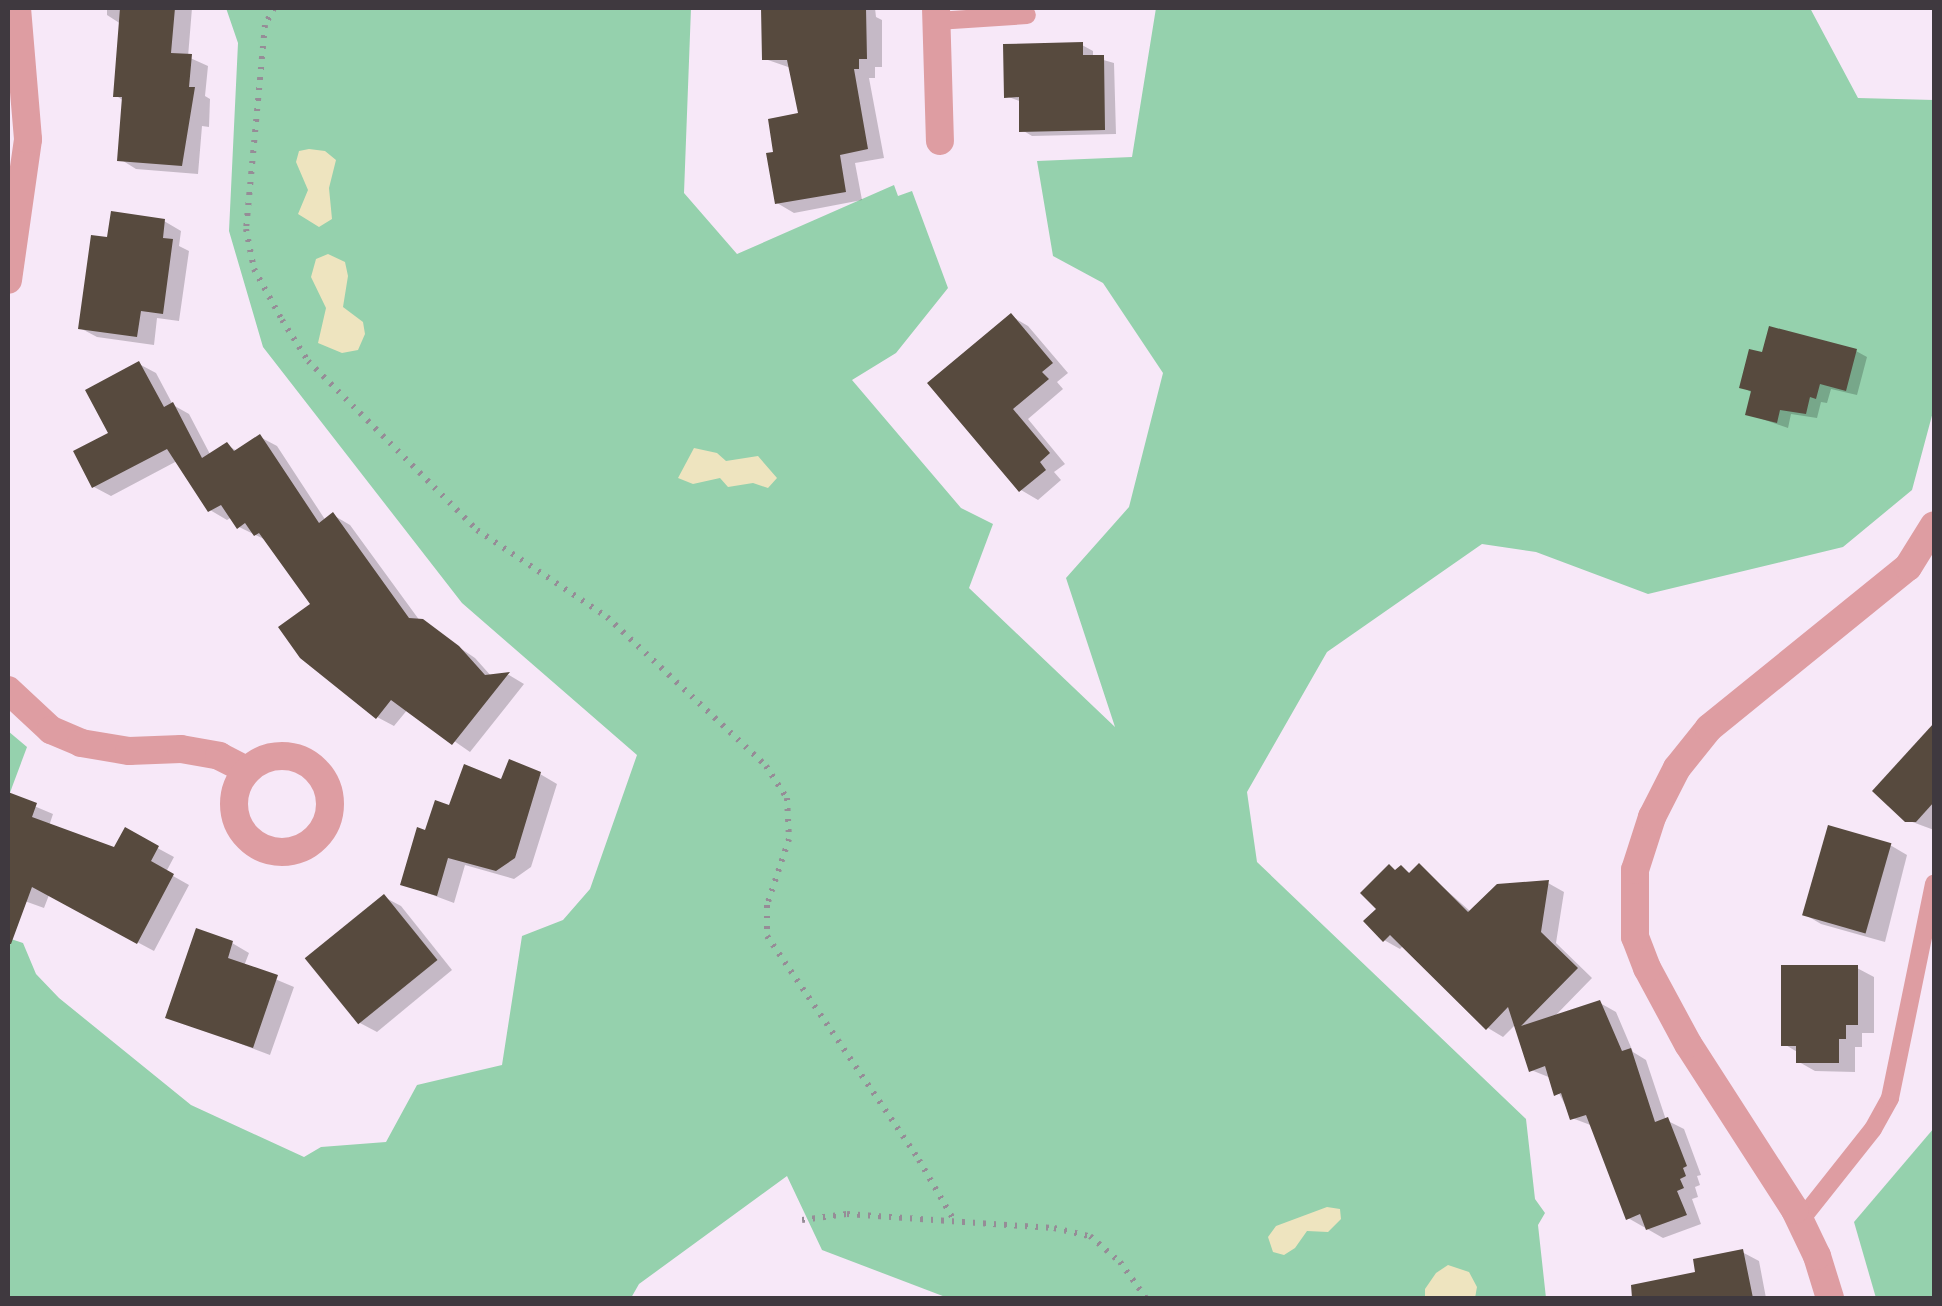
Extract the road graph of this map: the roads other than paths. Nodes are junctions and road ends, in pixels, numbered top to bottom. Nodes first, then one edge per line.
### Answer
1 (18, 8) edge
2 (936, 14) edge
3 (1027, 15) dead end
4 (940, 140) dead end
5 (8, 280) edge
6 (1934, 525) edge
7 (8, 690) edge
8 (246, 770) dead end
9 (1934, 883) edge
10 (1800, 1221) junction
11 (1830, 1298) edge

1 - 5 street
2 - 3 lane
2 - 4 street
6 - 10 street
7 - 8 street
9 - 10 lane
10 - 11 street

